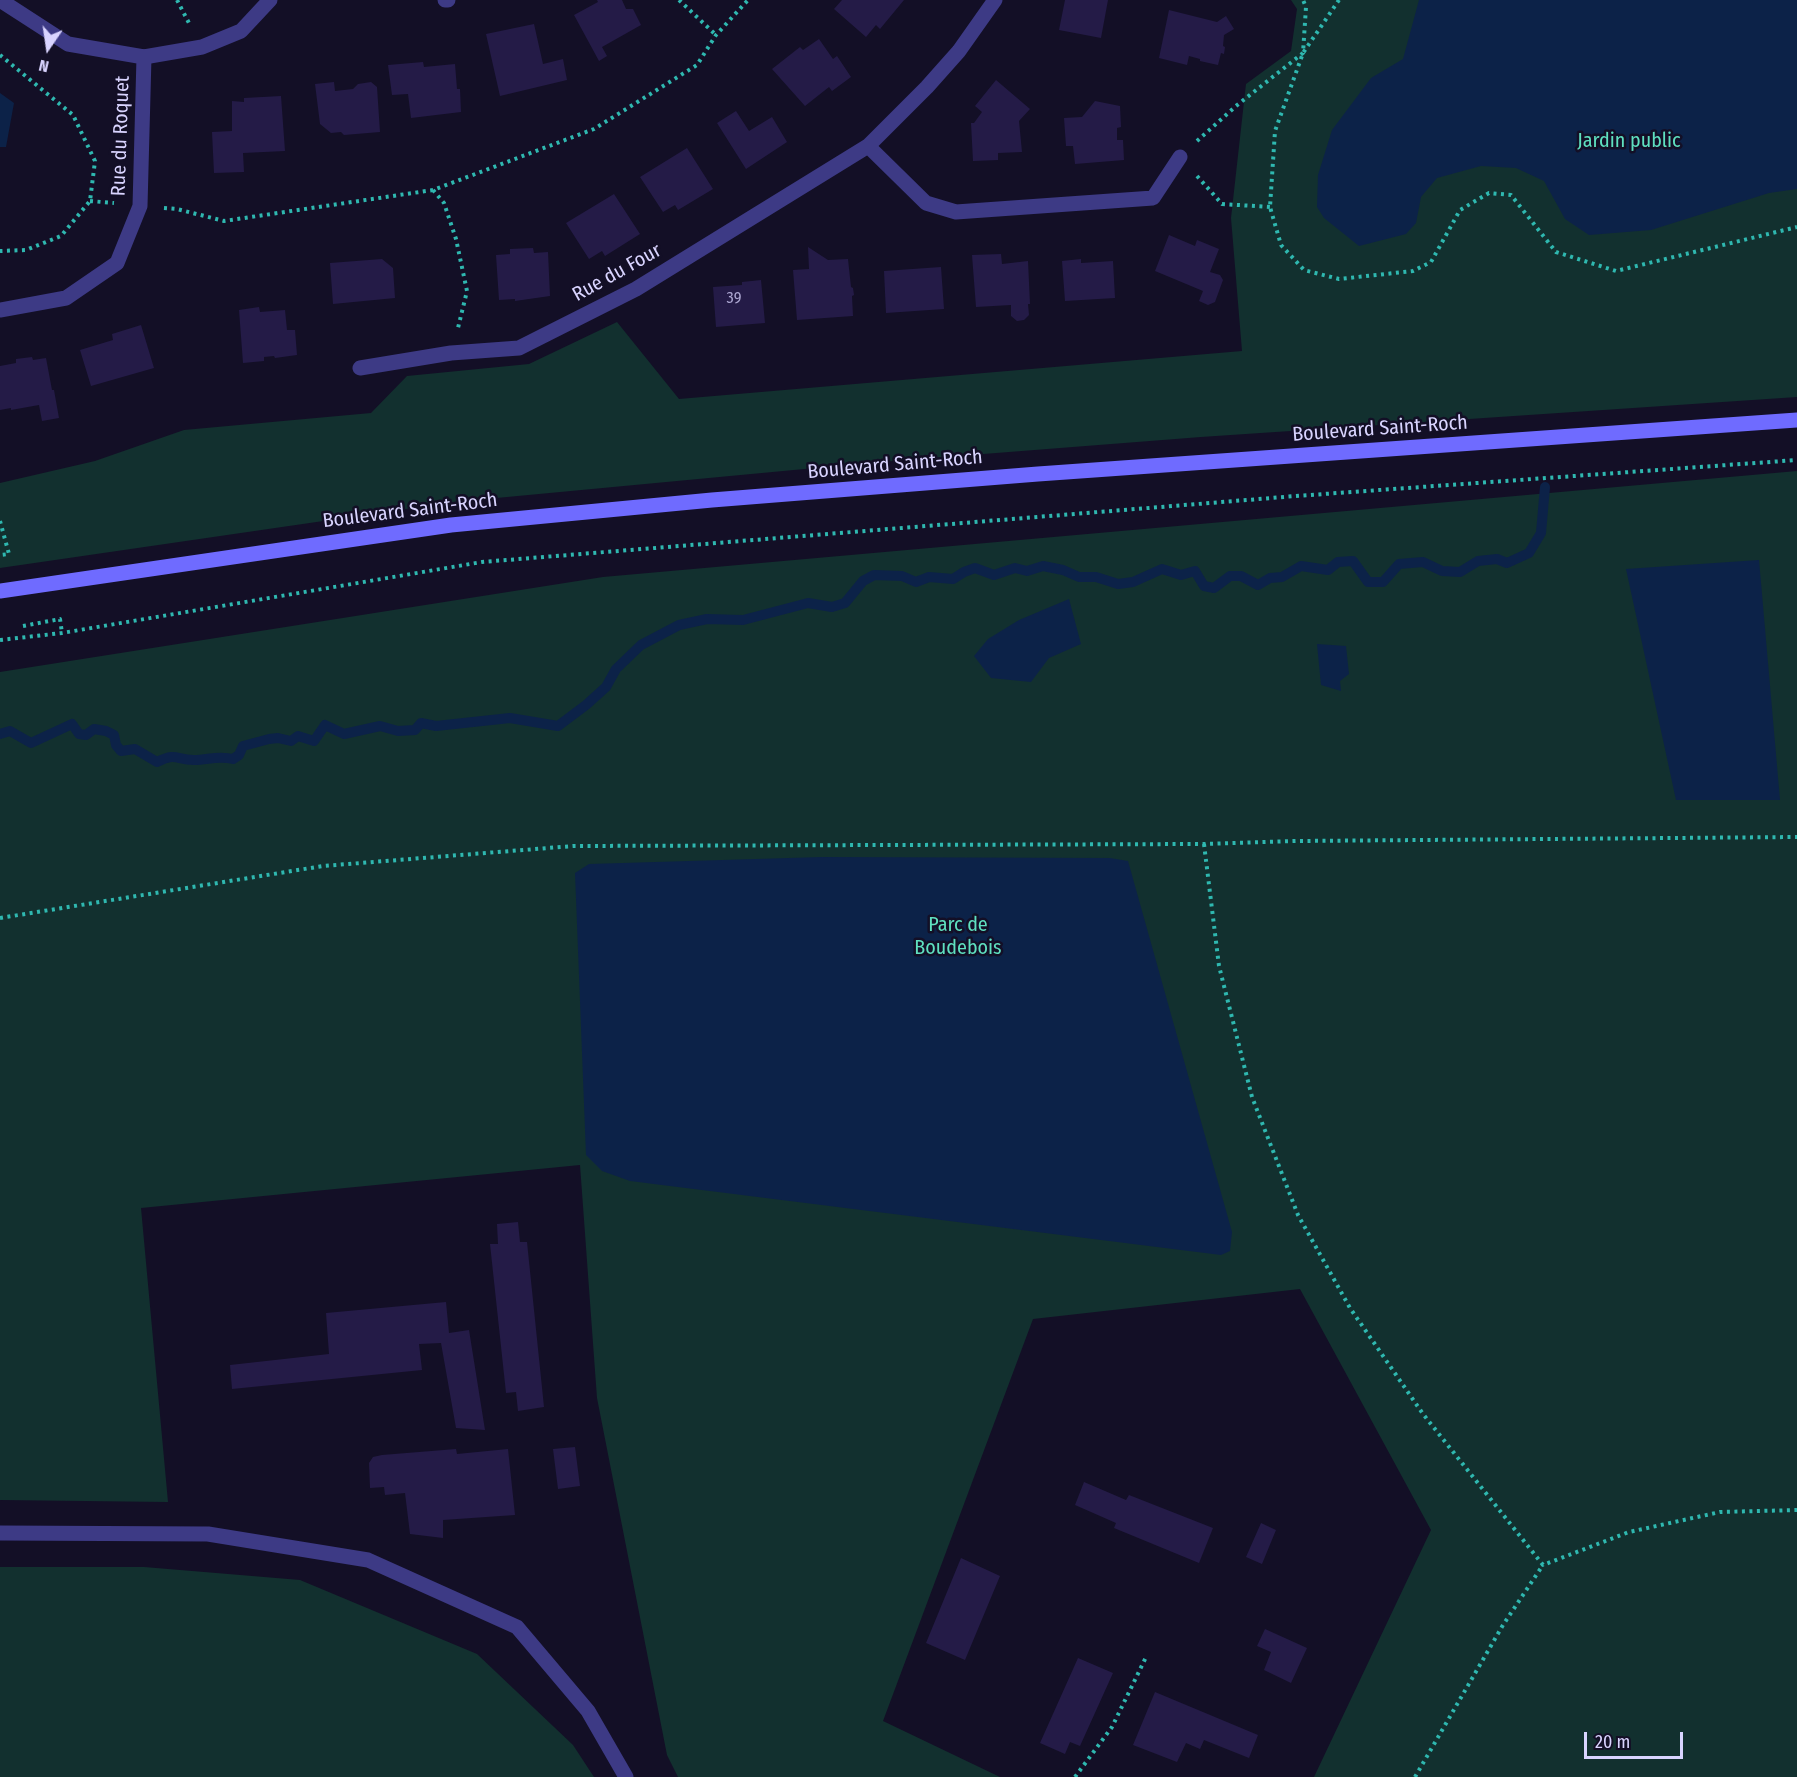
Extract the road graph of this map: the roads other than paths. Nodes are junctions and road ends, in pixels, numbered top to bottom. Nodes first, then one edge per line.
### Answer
1 (0, 0) edge
2 (270, 0) edge
3 (995, 0) edge
4 (144, 57) junction
5 (868, 146) junction
6 (1180, 157) road end
7 (0, 310) edge
8 (360, 368) dead end
9 (1797, 420) edge
10 (0, 591) edge
11 (0, 1533) edge
12 (626, 1777) edge

1 - 4 street
2 - 4 street
3 - 5 street, Rue du Four
4 - 7 street, Rue du Roquet
5 - 6 street
5 - 8 street, Rue du Four
9 - 10 main road, Boulevard Saint-Roch
11 - 12 street

